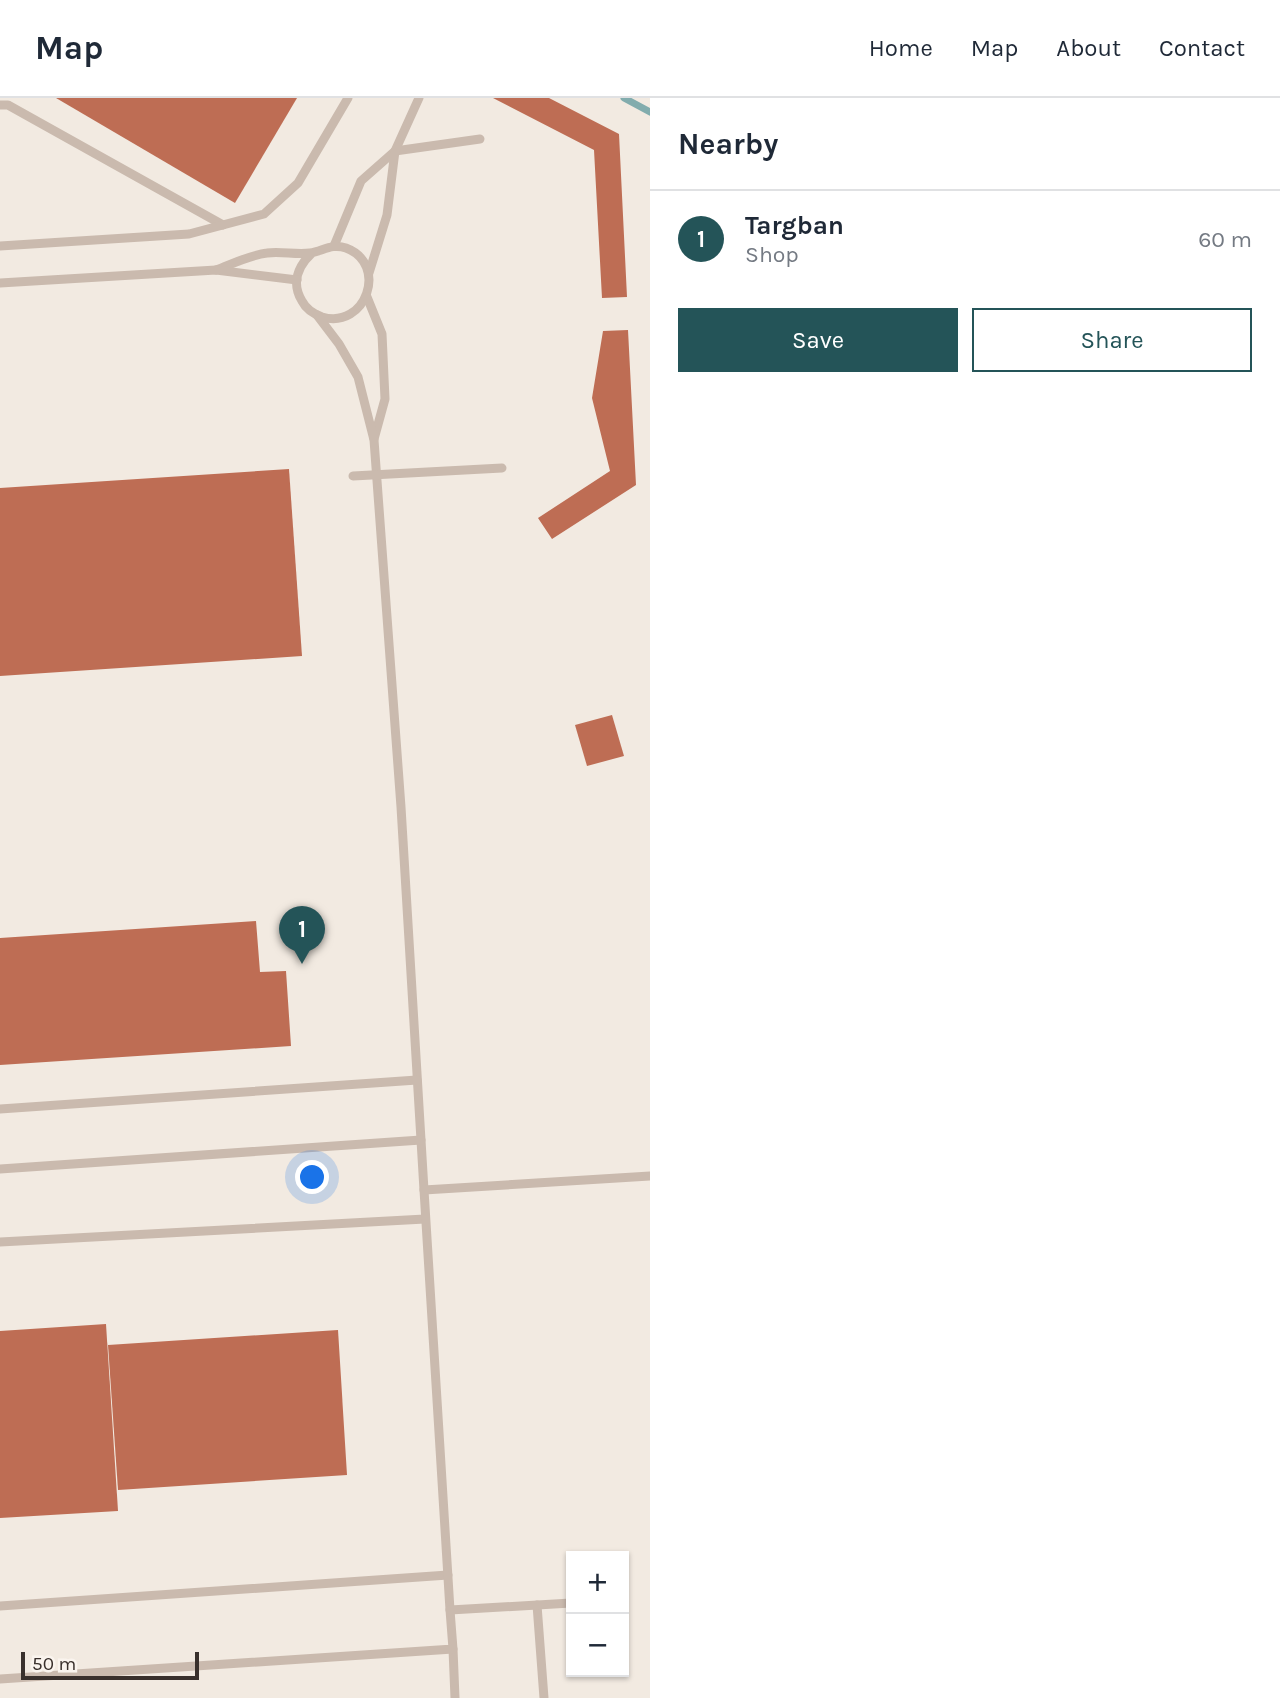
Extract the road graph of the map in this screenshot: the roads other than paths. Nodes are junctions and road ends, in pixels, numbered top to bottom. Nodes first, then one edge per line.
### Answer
1 (348, 98) edge
2 (419, 98) edge
3 (0, 105) edge
4 (480, 139) dead end
5 (395, 150) junction
6 (223, 225) junction
7 (0, 246) edge
8 (334, 246) junction
9 (312, 253) junction
10 (216, 270) junction
11 (369, 273) junction
12 (296, 280) junction
13 (0, 283) edge
14 (367, 297) junction
15 (317, 315) junction
16 (374, 440) junction
17 (502, 468) dead end
18 (376, 475) junction
19 (353, 476) dead end
20 (417, 1080) junction
21 (0, 1109) edge
22 (421, 1140) junction
23 (0, 1169) edge
24 (650, 1176) edge
25 (424, 1190) junction
26 (425, 1219) junction
27 (0, 1242) edge
28 (448, 1576) junction
29 (566, 1604) edge
30 (537, 1605) junction
31 (0, 1606) edge
32 (450, 1610) junction
33 (453, 1648) junction
34 (0, 1679) edge
35 (455, 1698) edge
36 (544, 1698) edge

1 - 6 lane
2 - 5 lane
3 - 6 lane
4 - 5 lane
5 - 8 lane
5 - 11 lane
6 - 7 lane
8 - 9 lane
8 - 11 lane
9 - 10 lane
9 - 12 lane
10 - 12 lane
10 - 13 lane
11 - 14 lane
12 - 15 lane
14 - 15 lane
14 - 16 lane
15 - 16 lane
16 - 18 lane
17 - 18 lane
18 - 19 lane
18 - 20 lane
20 - 21 lane
20 - 22 lane
22 - 23 lane
22 - 25 lane
24 - 25 lane
25 - 26 lane
26 - 27 lane
26 - 28 lane
28 - 31 lane
28 - 32 lane
29 - 30 lane
30 - 32 lane
30 - 36 lane
32 - 33 lane
33 - 34 lane
33 - 35 lane

